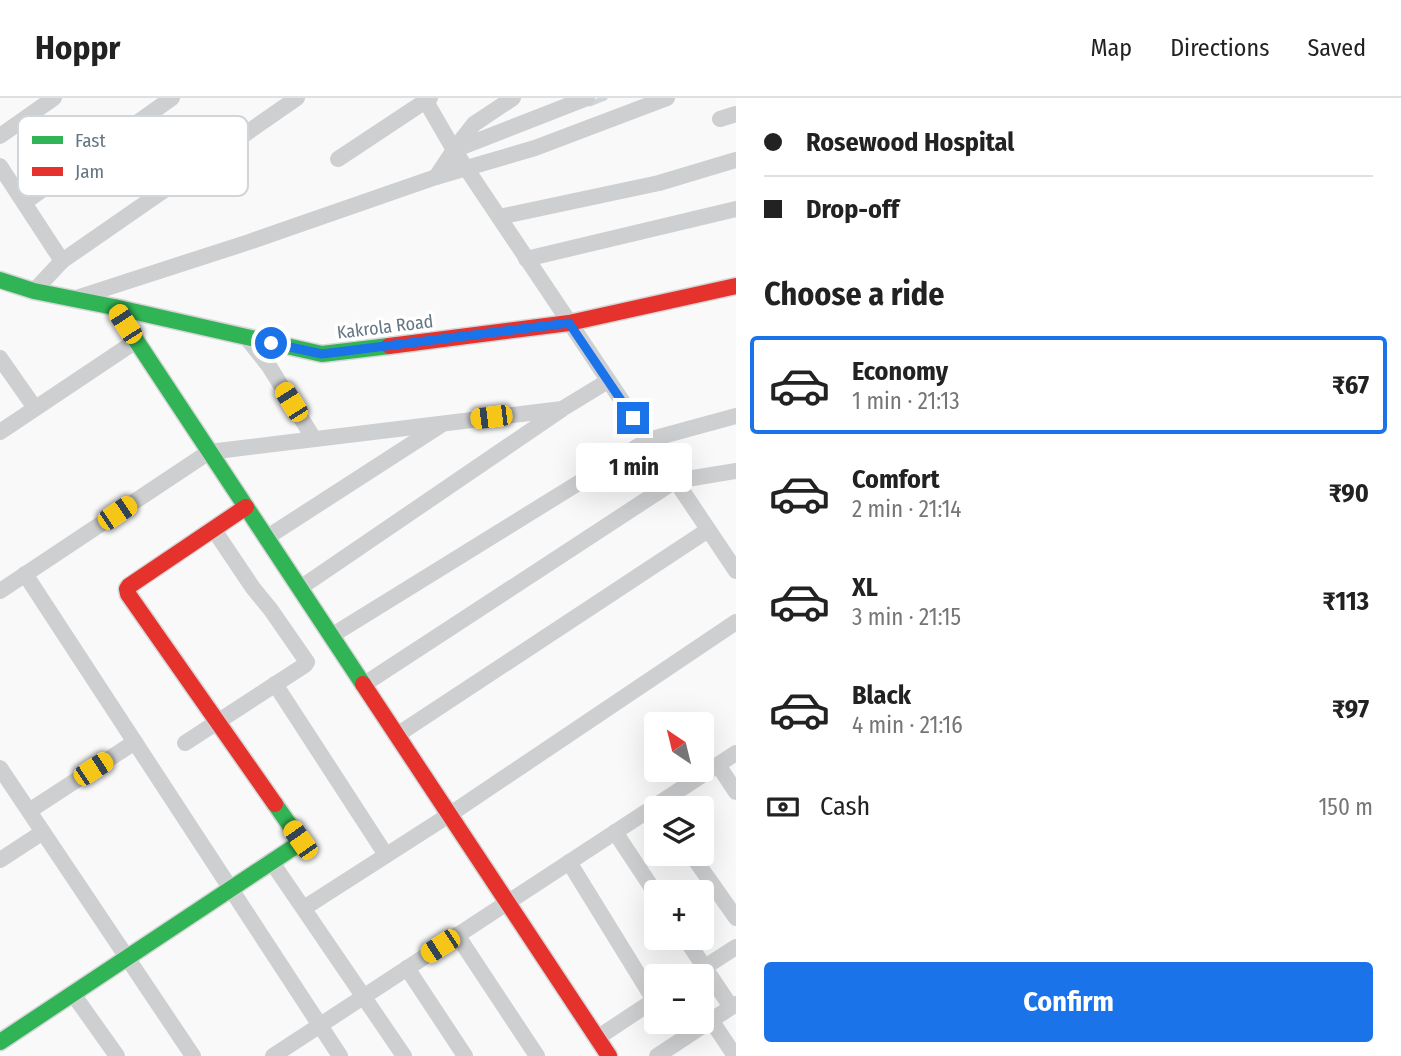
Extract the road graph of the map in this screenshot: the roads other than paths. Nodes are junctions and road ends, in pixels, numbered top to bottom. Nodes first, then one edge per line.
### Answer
1 (172, 98) edge
2 (297, 98) edge
3 (513, 98) edge
4 (587, 98) edge
5 (426, 99) edge
6 (662, 99) edge
7 (49, 100) edge
8 (27, 116) edge
9 (147, 116) edge
10 (18, 123) edge
11 (248, 132) edge
12 (0, 136) edge
13 (454, 150) junction
14 (338, 159) dead end
15 (736, 160) edge
16 (0, 166) edge
17 (466, 168) junction
18 (436, 177) junction
19 (18, 192) edge
20 (21, 196) edge
21 (33, 196) edge
22 (156, 196) edge
23 (25, 202) junction
24 (736, 209) edge
25 (499, 217) junction
26 (526, 259) junction
27 (62, 261) junction
28 (0, 279) edge
29 (736, 286) edge
30 (34, 291) junction
31 (71, 299) junction
32 (114, 307) junction
33 (569, 323) junction
34 (246, 337) junction
35 (136, 341) junction
36 (0, 358) edge
37 (608, 382) junction
38 (35, 408) junction
39 (562, 409) junction
40 (736, 416) edge
41 (443, 423) junction
42 (0, 432) edge
43 (314, 439) junction
44 (648, 440) junction
45 (209, 452) junction
46 (736, 471) edge
47 (675, 481) junction
48 (246, 507) junction
49 (214, 530) junction
50 (708, 530) junction
51 (266, 538) junction
52 (736, 571) edge
53 (25, 574) junction
54 (300, 588) junction
55 (0, 591) edge
56 (736, 622) edge
57 (331, 636) junction
58 (275, 684) junction
59 (363, 685) junction
60 (217, 721) junction
61 (397, 735) junction
62 (135, 742) junction
63 (185, 743) dead end
64 (736, 753) edge
65 (718, 765) junction
66 (0, 768) edge
67 (736, 792) edge
68 (674, 796) edge
69 (29, 811) junction
70 (449, 815) junction
71 (644, 815) edge
72 (43, 832) junction
73 (615, 832) junction
74 (386, 855) junction
75 (0, 860) edge
76 (271, 861) junction
77 (569, 862) junction
78 (699, 866) edge
79 (647, 880) edge
80 (231, 888) junction
81 (508, 902) junction
82 (304, 908) junction
83 (736, 918) edge
84 (457, 935) junction
85 (736, 947) edge
86 (127, 958) junction
87 (710, 964) edge
88 (407, 968) junction
89 (644, 982) edge
90 (714, 987) edge
91 (73, 994) junction
92 (363, 997) junction
93 (733, 1005) edge
94 (644, 1007) edge
95 (714, 1018) edge
96 (714, 1024) edge
97 (320, 1025) junction
98 (692, 1034) edge
99 (597, 1038) junction
100 (0, 1042) edge
101 (666, 1054) edge
102 (117, 1056) edge
103 (193, 1056) edge
104 (273, 1056) edge
105 (340, 1056) edge
106 (404, 1056) edge
107 (465, 1056) edge
108 (537, 1056) edge
109 (609, 1056) edge
110 (736, 1056) edge

1 - 9 street
2 - 11 street
3 - 13 street
4 - 13 street
5 - 13 street
5 - 14 street
6 - 17 street
7 - 8 street
10 - 12 street
13 - 17 street
13 - 18 street
15 - 25 street
16 - 19 street
17 - 18 street
17 - 25 street
18 - 31 street
20 - 23 street
21 - 23 street
22 - 27 street
23 - 27 street
24 - 26 street
25 - 26 street
26 - 33 street
27 - 30 street
28 - 30 street, Kakrola Road
29 - 33 street, Kakrola Road
30 - 31 street, Kakrola Road
31 - 32 street, Kakrola Road
32 - 34 street, Kakrola Road
32 - 35 street
33 - 34 street, Kakrola Road
33 - 37 street
34 - 43 street
35 - 38 street
35 - 45 street
36 - 38 street
37 - 39 street
37 - 44 street
38 - 42 street
39 - 41 street
39 - 54 street
40 - 44 street
41 - 43 street
41 - 51 street
43 - 45 street
44 - 47 street
44 - 57 street
45 - 48 street
45 - 53 street
46 - 47 street
47 - 50 street
47 - 59 street
48 - 49 street
48 - 51 street
49 - 58 street
49 - 60 street
50 - 52 street
50 - 61 street
51 - 54 street
53 - 55 street
53 - 62 street
54 - 57 street
56 - 70 street
57 - 59 street
58 - 60 street
58 - 74 street
59 - 61 street
60 - 63 street
60 - 76 street
61 - 70 street
62 - 69 street
62 - 80 street
64 - 65 street
65 - 67 street
65 - 68 street
66 - 69 street
69 - 72 street
70 - 74 street
70 - 81 street
71 - 73 street
72 - 75 street
72 - 86 street
73 - 77 street
73 - 79 street
74 - 82 street
76 - 80 street
76 - 82 street
77 - 81 street
77 - 89 street
78 - 83 street
80 - 86 street
80 - 97 street
81 - 84 street
81 - 99 street
82 - 92 street
84 - 88 street
84 - 108 street
85 - 87 street
86 - 91 street
86 - 103 street
88 - 92 street
88 - 107 street
90 - 93 street
91 - 100 street
91 - 102 street
92 - 97 street
92 - 106 street
93 - 95 street
94 - 99 street
96 - 110 street
97 - 104 street
97 - 105 street
98 - 101 street
99 - 109 street

